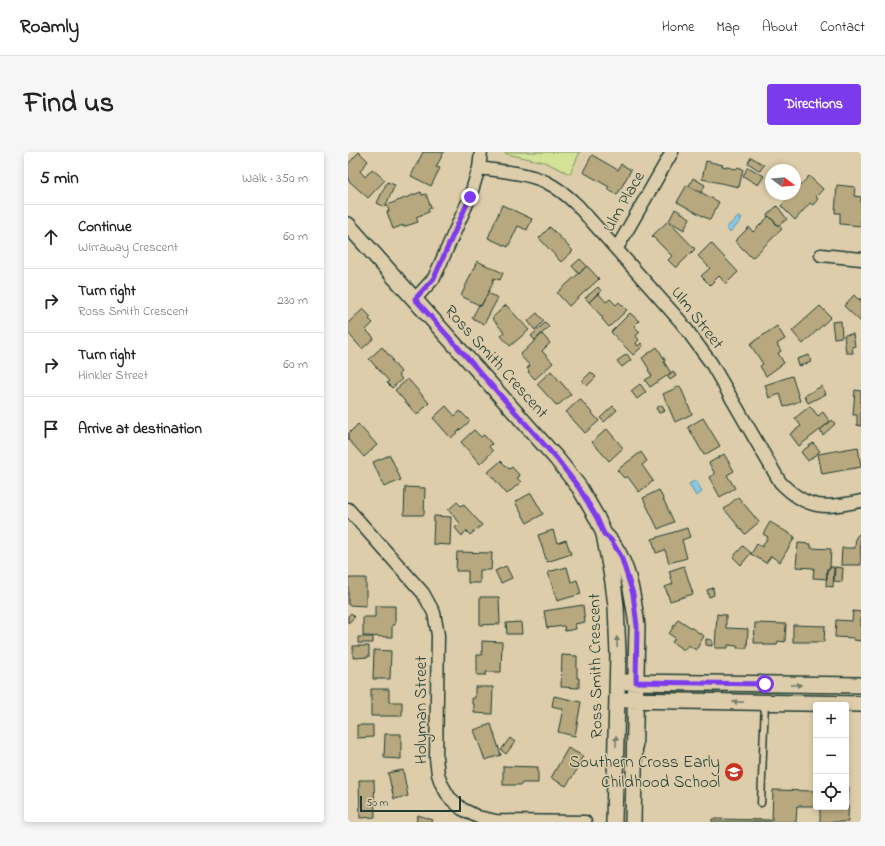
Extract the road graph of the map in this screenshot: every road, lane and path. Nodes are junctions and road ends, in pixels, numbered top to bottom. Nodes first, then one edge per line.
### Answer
1 (482, 152) edge
2 (672, 152) edge
3 (479, 168) junction
4 (348, 225) edge
5 (616, 248) junction
6 (822, 255) dead end
7 (861, 259) edge
8 (415, 299) junction
9 (861, 501) edge
10 (348, 509) edge
11 (604, 534) junction
12 (617, 681) junction
13 (636, 682) junction
14 (765, 684) junction
15 (861, 685) edge
16 (617, 700) junction
17 (636, 700) junction
18 (765, 702) junction
19 (861, 704) edge
20 (761, 803) dead end
21 (585, 822) edge
22 (614, 822) edge
23 (633, 822) edge

1 - 3 street
2 - 5 street, Ulm Place
3 - 5 street, Ulm Street
3 - 8 street
4 - 8 street, Ross Smith Crescent
5 - 9 street, Ulm Street
6 - 7 street
8 - 11 street, Ross Smith Crescent
10 - 21 street, Holyman Street
12 -> 11 street, Ross Smith Crescent
11 - 13 street, Ross Smith Crescent
12 - 13 street
12 - 16 street, Ross Smith Crescent
13 - 14 street
13 - 17 street, Ross Smith Crescent
14 -> 15 street
14 - 18 street
16 - 17 street
22 -> 16 street, Ross Smith Crescent
18 -> 17 street
17 - 23 street, Ross Smith Crescent
18 - 19 street
18 - 20 lane

